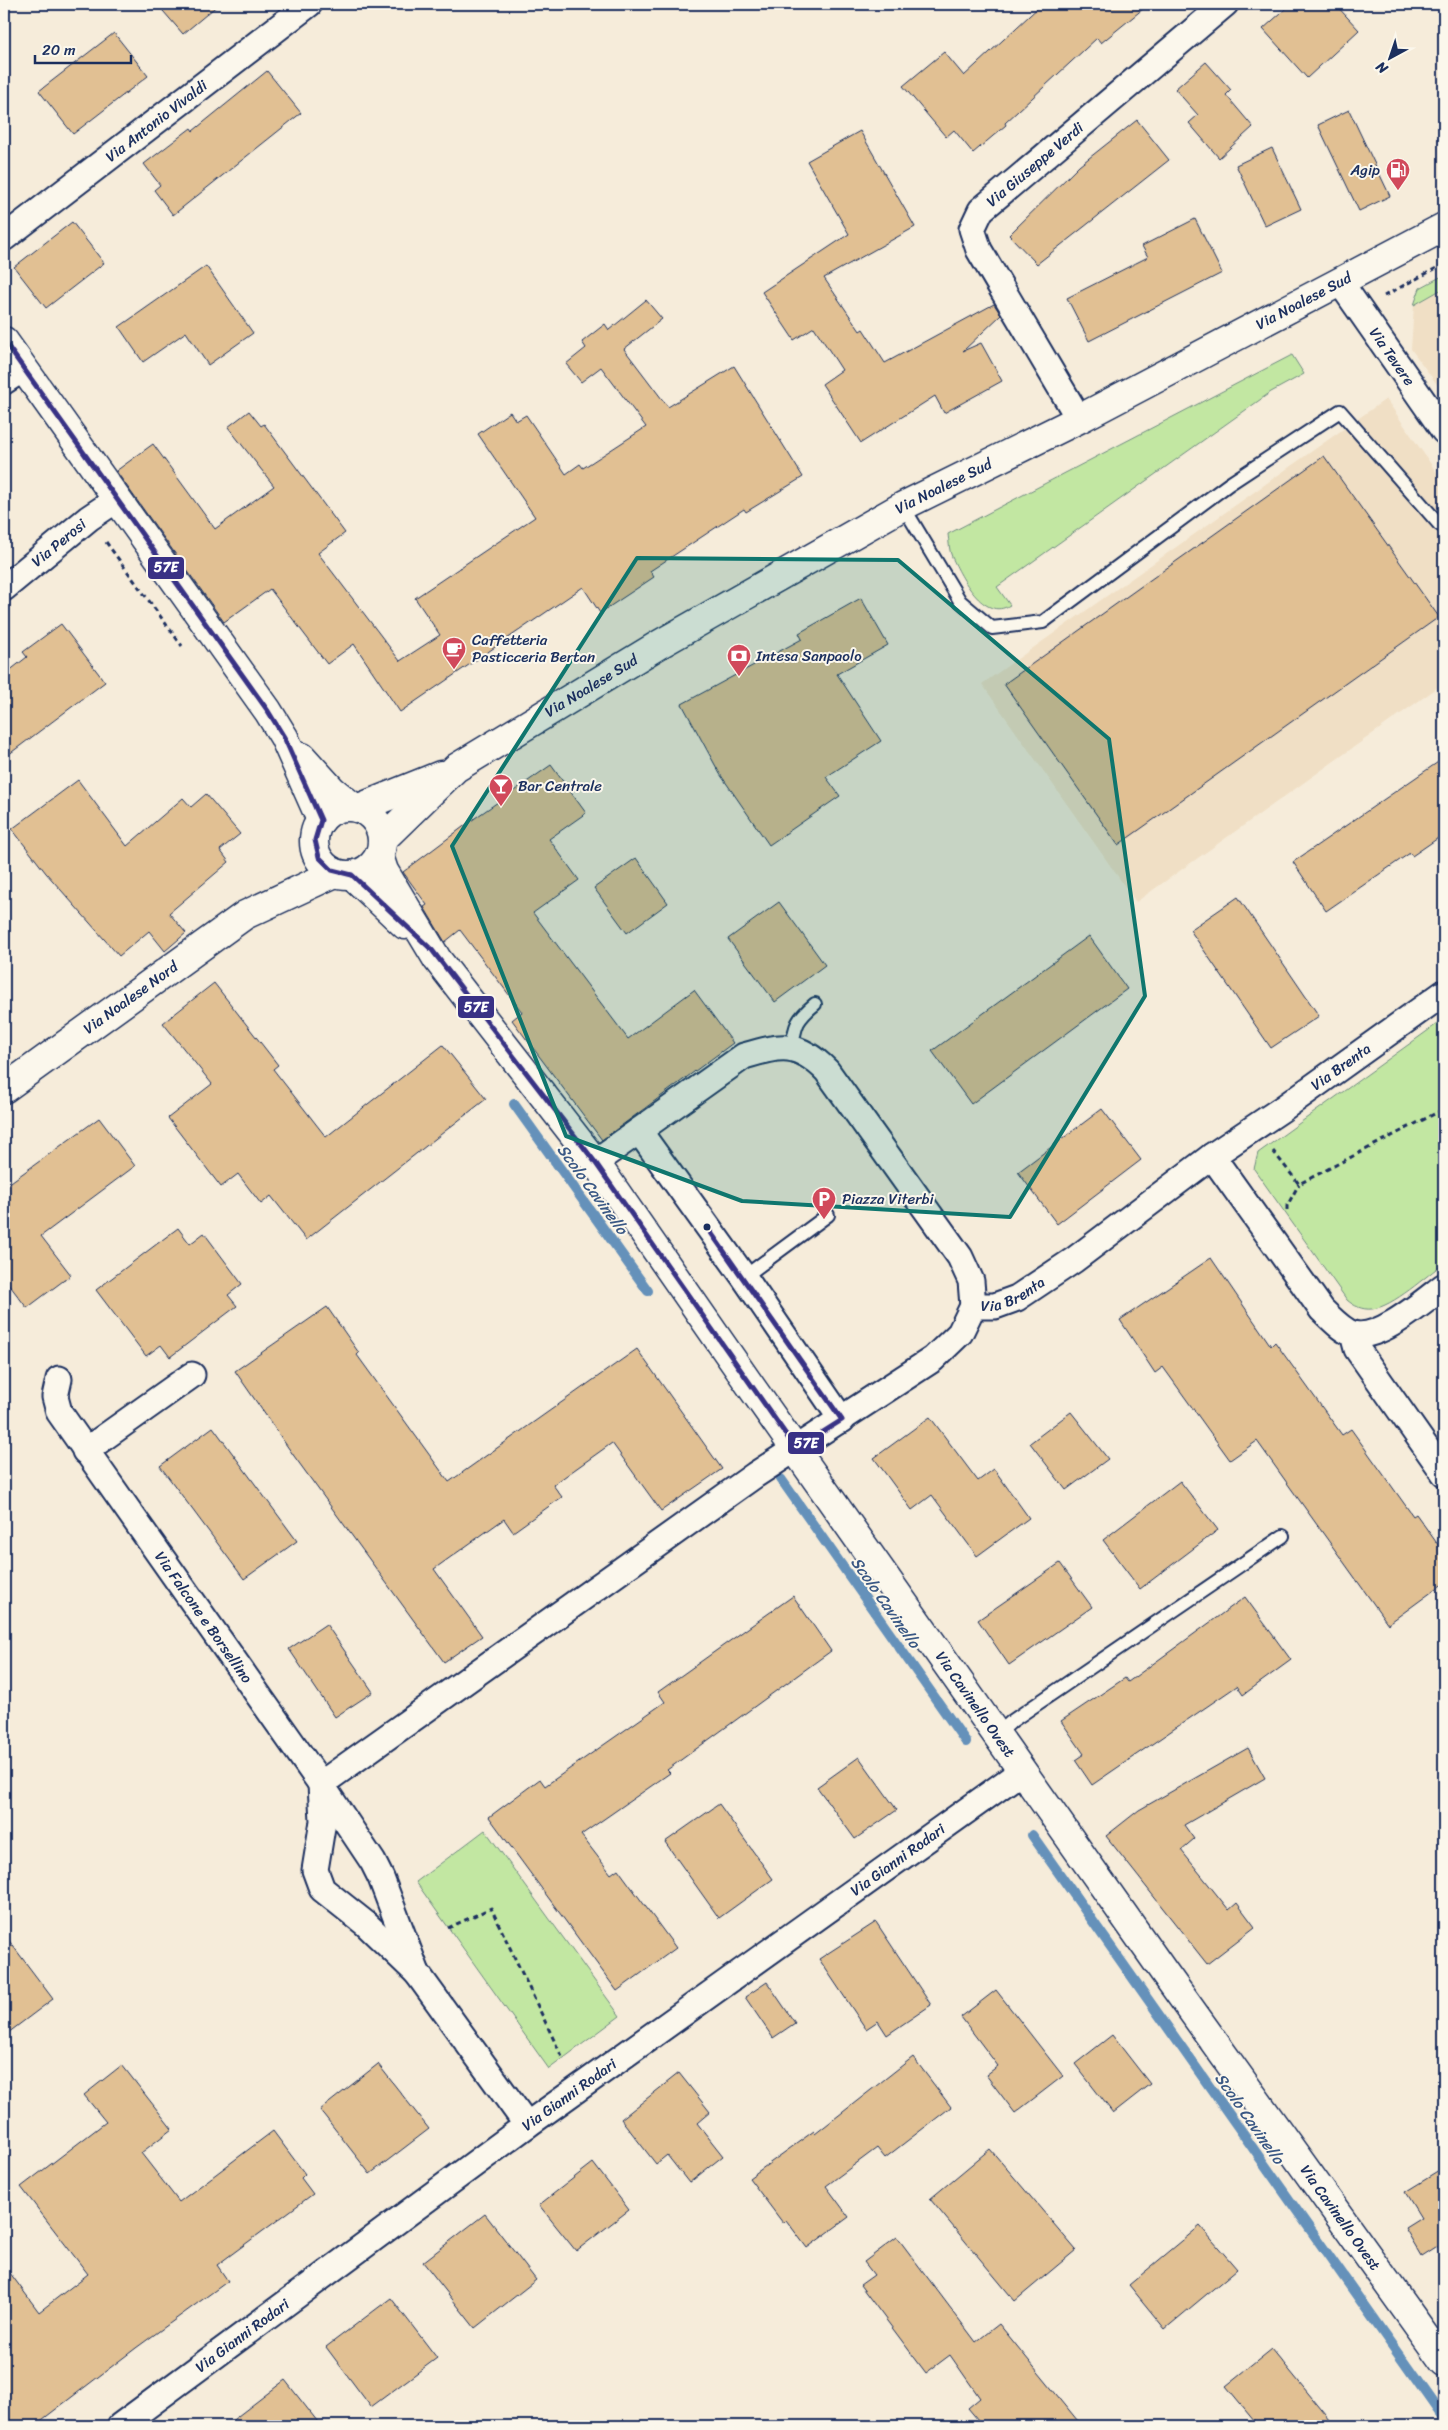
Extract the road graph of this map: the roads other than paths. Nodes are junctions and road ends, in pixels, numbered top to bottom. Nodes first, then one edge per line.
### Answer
1 (309, 4) edge
2 (1226, 4) edge
3 (1444, 227) edge
4 (4, 238) edge
5 (1340, 282) junction
6 (4, 340) edge
7 (27, 374) junction
8 (4, 389) edge
9 (1079, 419) junction
10 (1444, 431) edge
11 (116, 500) junction
12 (903, 506) junction
13 (1444, 527) edge
14 (4, 588) edge
15 (284, 737) junction
16 (456, 768) junction
17 (356, 807) junction
18 (321, 820) junction
19 (381, 847) junction
20 (316, 852) junction
21 (343, 874) junction
22 (259, 907) junction
23 (432, 950) junction
24 (1444, 994) edge
25 (815, 1004) dead end
26 (792, 1048) junction
27 (4, 1089) edge
28 (639, 1131) junction
29 (1212, 1156) junction
30 (595, 1162) junction
31 (828, 1215) dead end
32 (744, 1277) junction
33 (1444, 1286) edge
34 (973, 1306) junction
35 (1353, 1334) junction
36 (192, 1375) dead end
37 (59, 1379) dead end
38 (842, 1420) junction
39 (796, 1449) junction
40 (85, 1450) junction
41 (1444, 1473) edge
42 (1284, 1536) dead end
43 (997, 1735) junction
44 (1022, 1771) junction
45 (321, 1784) junction
46 (418, 1973) junction
47 (526, 2125) junction
48 (1444, 2362) edge
49 (120, 2426) edge

1 - 4 street, Via Antonio Vivaldi
2 - 9 street, Via Giuseppe Verdi
3 - 5 street, Via Noalese Sud
5 - 9 street, Via Noalese Sud
5 - 10 street, Via Tevere
6 - 7 street
7 - 8 lane
7 - 11 street
9 - 12 street, Via Noalese Sud
11 - 14 street, Via Perosi
11 - 15 street
12 - 13 lane
12 - 16 street, Via Noalese Sud
15 - 17 street
15 - 18 street
16 - 17 street, Via Noalese Sud
16 - 19 street, Via Noalese Sud
17 - 18 street
17 - 19 street
18 - 20 street
19 - 21 street
19 - 23 street, Via Cavinello Ovest
20 - 21 street
20 - 22 street, Via Noalese Nord
21 - 22 street, Via Noalese Nord
21 - 23 street, Via Cavinello Ovest
22 - 27 street, Via Noalese Nord
23 - 30 street, Via Cavinello Ovest
24 - 29 street, Via Brenta
25 - 26 lane
26 - 28 street
26 - 34 street
28 - 30 street
28 - 32 street
29 - 34 street, Via Brenta
29 - 35 street
30 - 39 street, Via Cavinello Ovest
31 - 32 lane
32 - 38 street
33 - 35 street
34 - 38 street, Via Brenta
35 - 41 street
36 - 40 street
37 - 40 street, Via Falcone e Borsellino
38 - 39 street, Via Brenta
39 - 43 street, Via Cavinello Ovest
39 - 45 street, Via Brenta
40 - 45 street, Via Falcone e Borsellino
42 - 43 lane
43 - 44 street, Via Cavinello Ovest
44 - 47 street, Via Gianni Rodari
44 - 48 street, Via Cavinello Ovest
45 - 46 street, Via Falcone e Borsellino
45 - 46 street, Via Falcone e Borsellino
46 - 47 street, Via Falcone e Borsellino
47 - 49 street, Via Gianni Rodari

